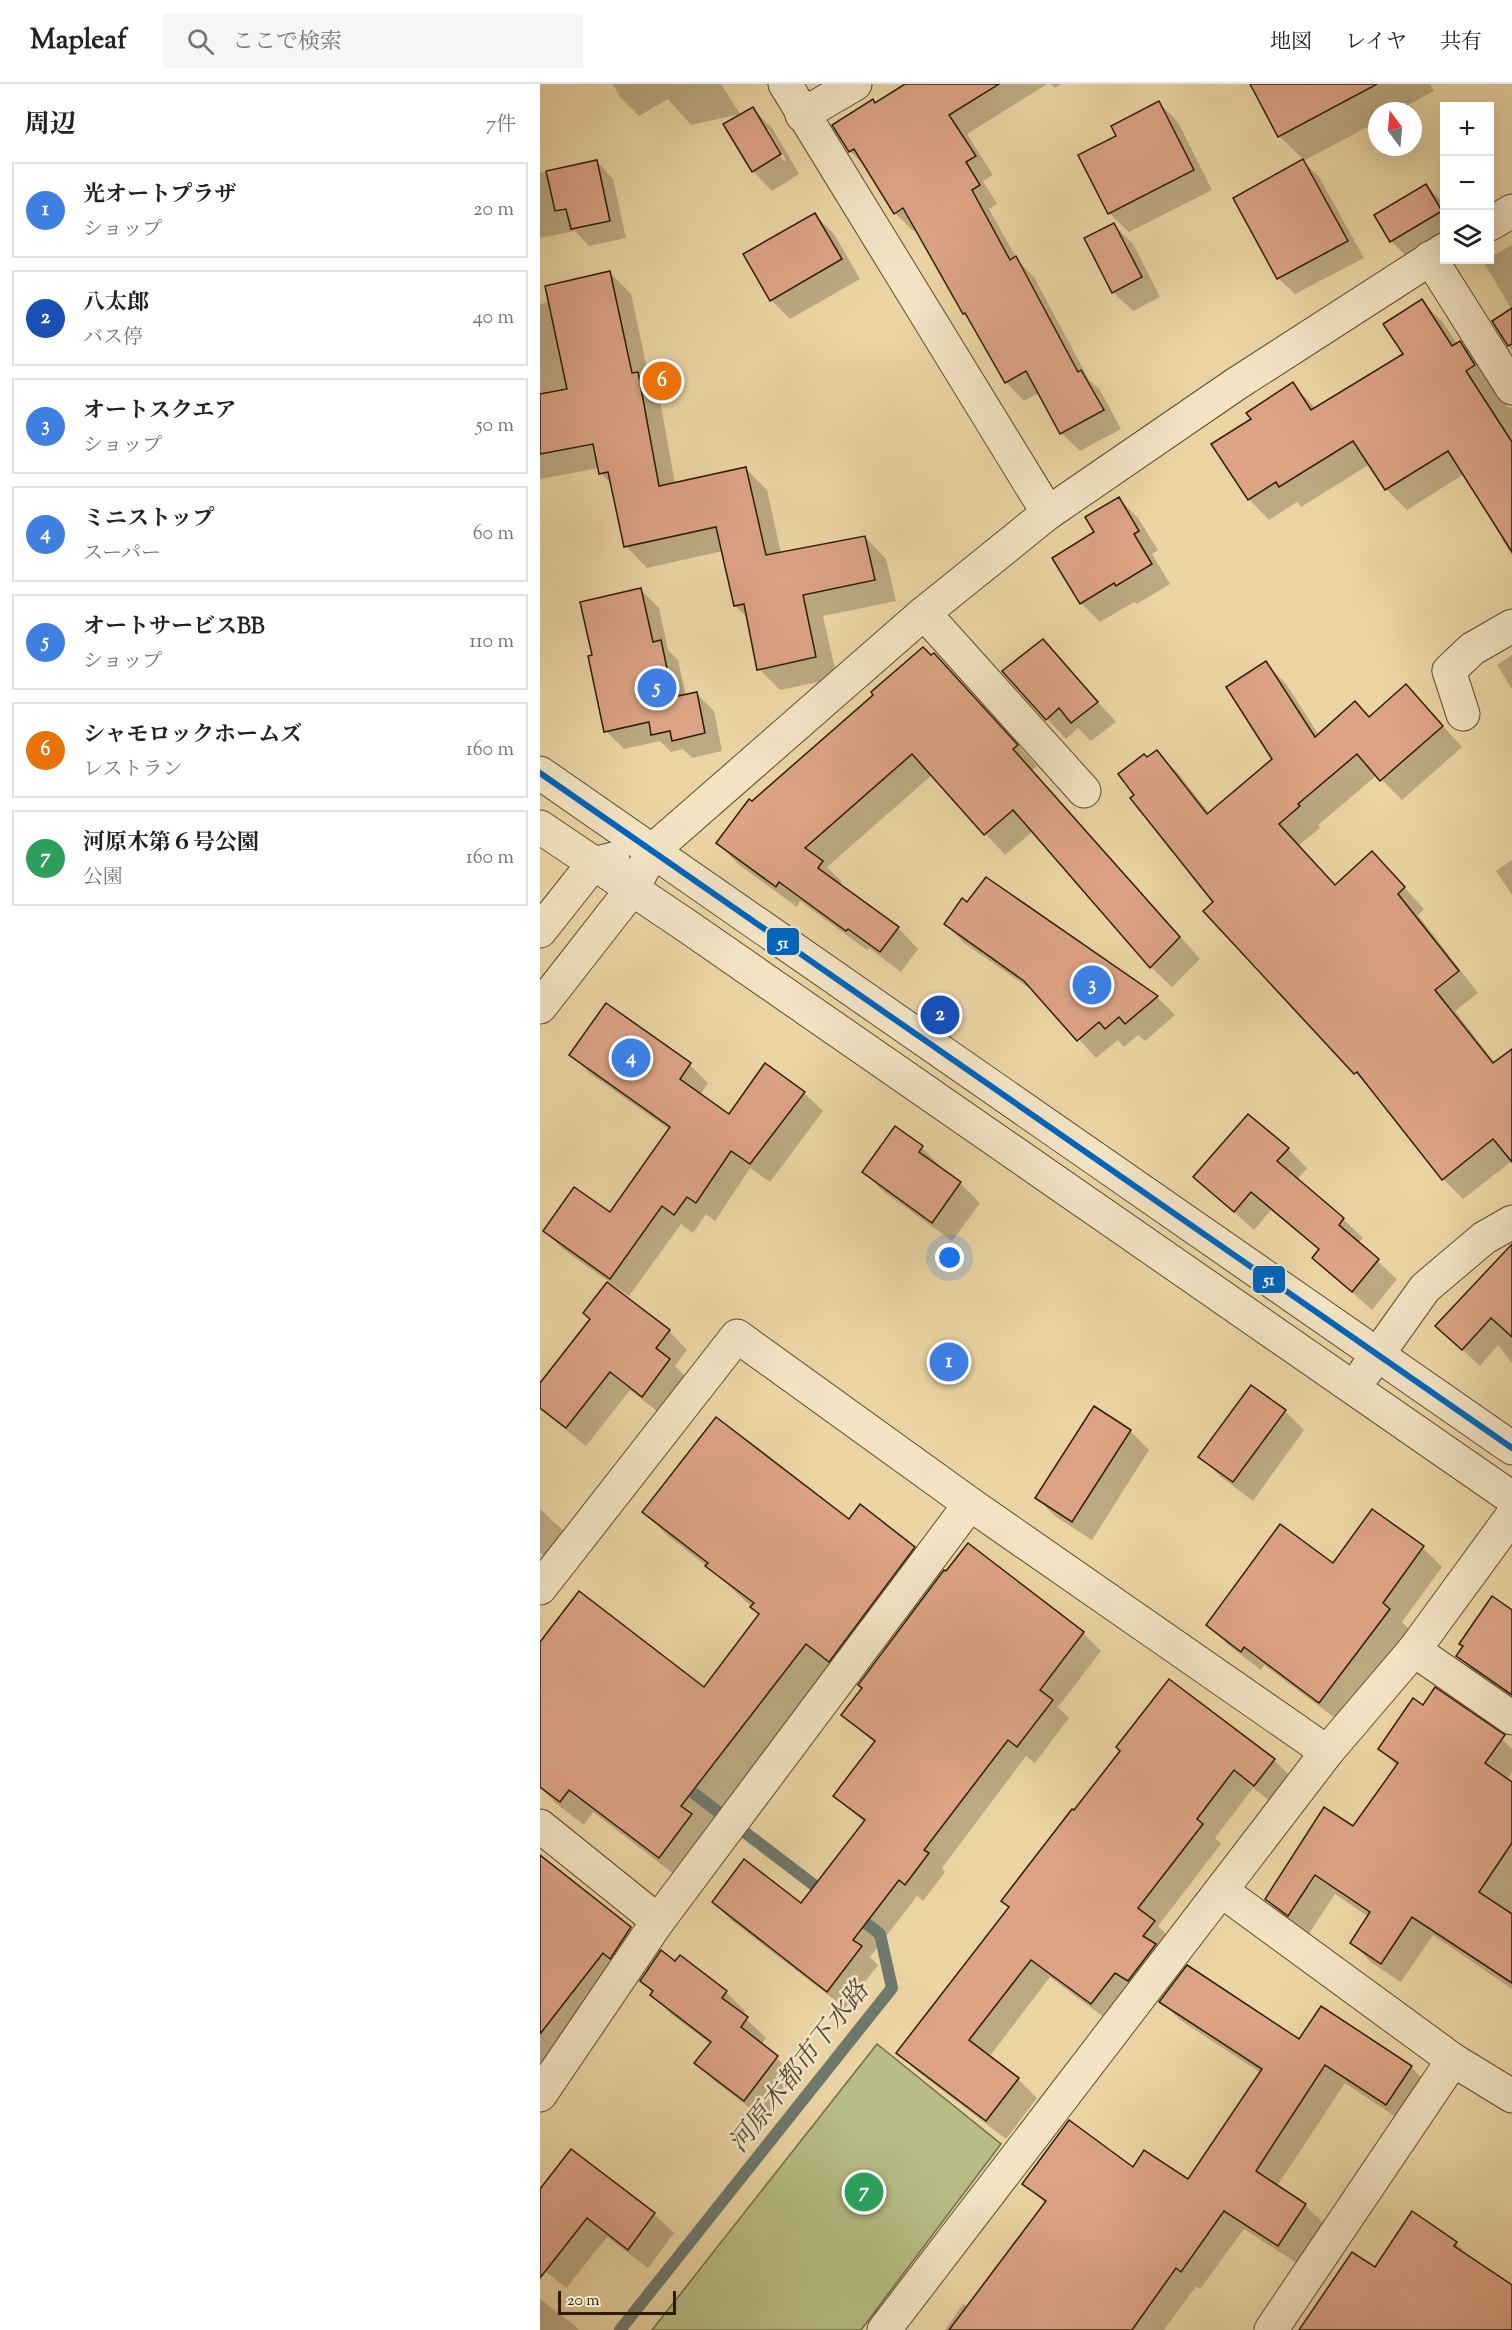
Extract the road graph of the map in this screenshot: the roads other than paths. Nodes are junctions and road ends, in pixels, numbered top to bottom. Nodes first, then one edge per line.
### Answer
1 (785, 84) edge
2 (855, 84) edge
3 (802, 115) junction
4 (1512, 211) edge
5 (1494, 222) edge
6 (1437, 254) edge
7 (1512, 388) edge
8 (1048, 513) junction
9 (924, 614) junction
10 (1512, 626) edge
11 (1463, 714) dead end
12 (540, 773) edge
13 (1084, 791) dead end
14 (540, 827) edge
15 (653, 850) junction
16 (592, 864) junction
17 (633, 888) junction
18 (540, 931) edge
19 (540, 1007) edge
20 (1512, 1222) edge
21 (1377, 1355) junction
22 (1353, 1388) junction
23 (1512, 1448) edge
24 (1512, 1498) edge
25 (970, 1503) junction
26 (1512, 1516) edge
27 (540, 1588) edge
28 (1414, 1650) junction
29 (1512, 1718) edge
30 (1328, 1752) junction
31 (540, 1826) edge
32 (1222, 1891) junction
33 (658, 1921) junction
34 (1453, 2060) junction
35 (540, 2095) edge
36 (1512, 2096) edge
37 (884, 2330) edge
38 (1271, 2330) edge

1 - 3 street
2 - 3 street
3 - 8 street
4 - 5 street
6 - 7 street
6 - 8 street
8 - 9 street
9 - 13 street
9 - 15 street
10 - 11 street
12 - 15 street
14 - 16 street
15 - 16 street
15 - 17 street
15 - 21 street
16 - 17 street
16 - 18 street
17 - 19 street
17 - 22 street
20 - 21 street
21 - 22 street
21 - 23 street
22 - 24 street
25 - 27 street
25 - 30 street
25 - 33 street
26 - 28 street
28 - 29 street
28 - 30 street
30 - 32 street
31 - 33 street
32 - 34 street
32 - 37 street
33 - 35 street
34 - 36 street
34 - 38 street

